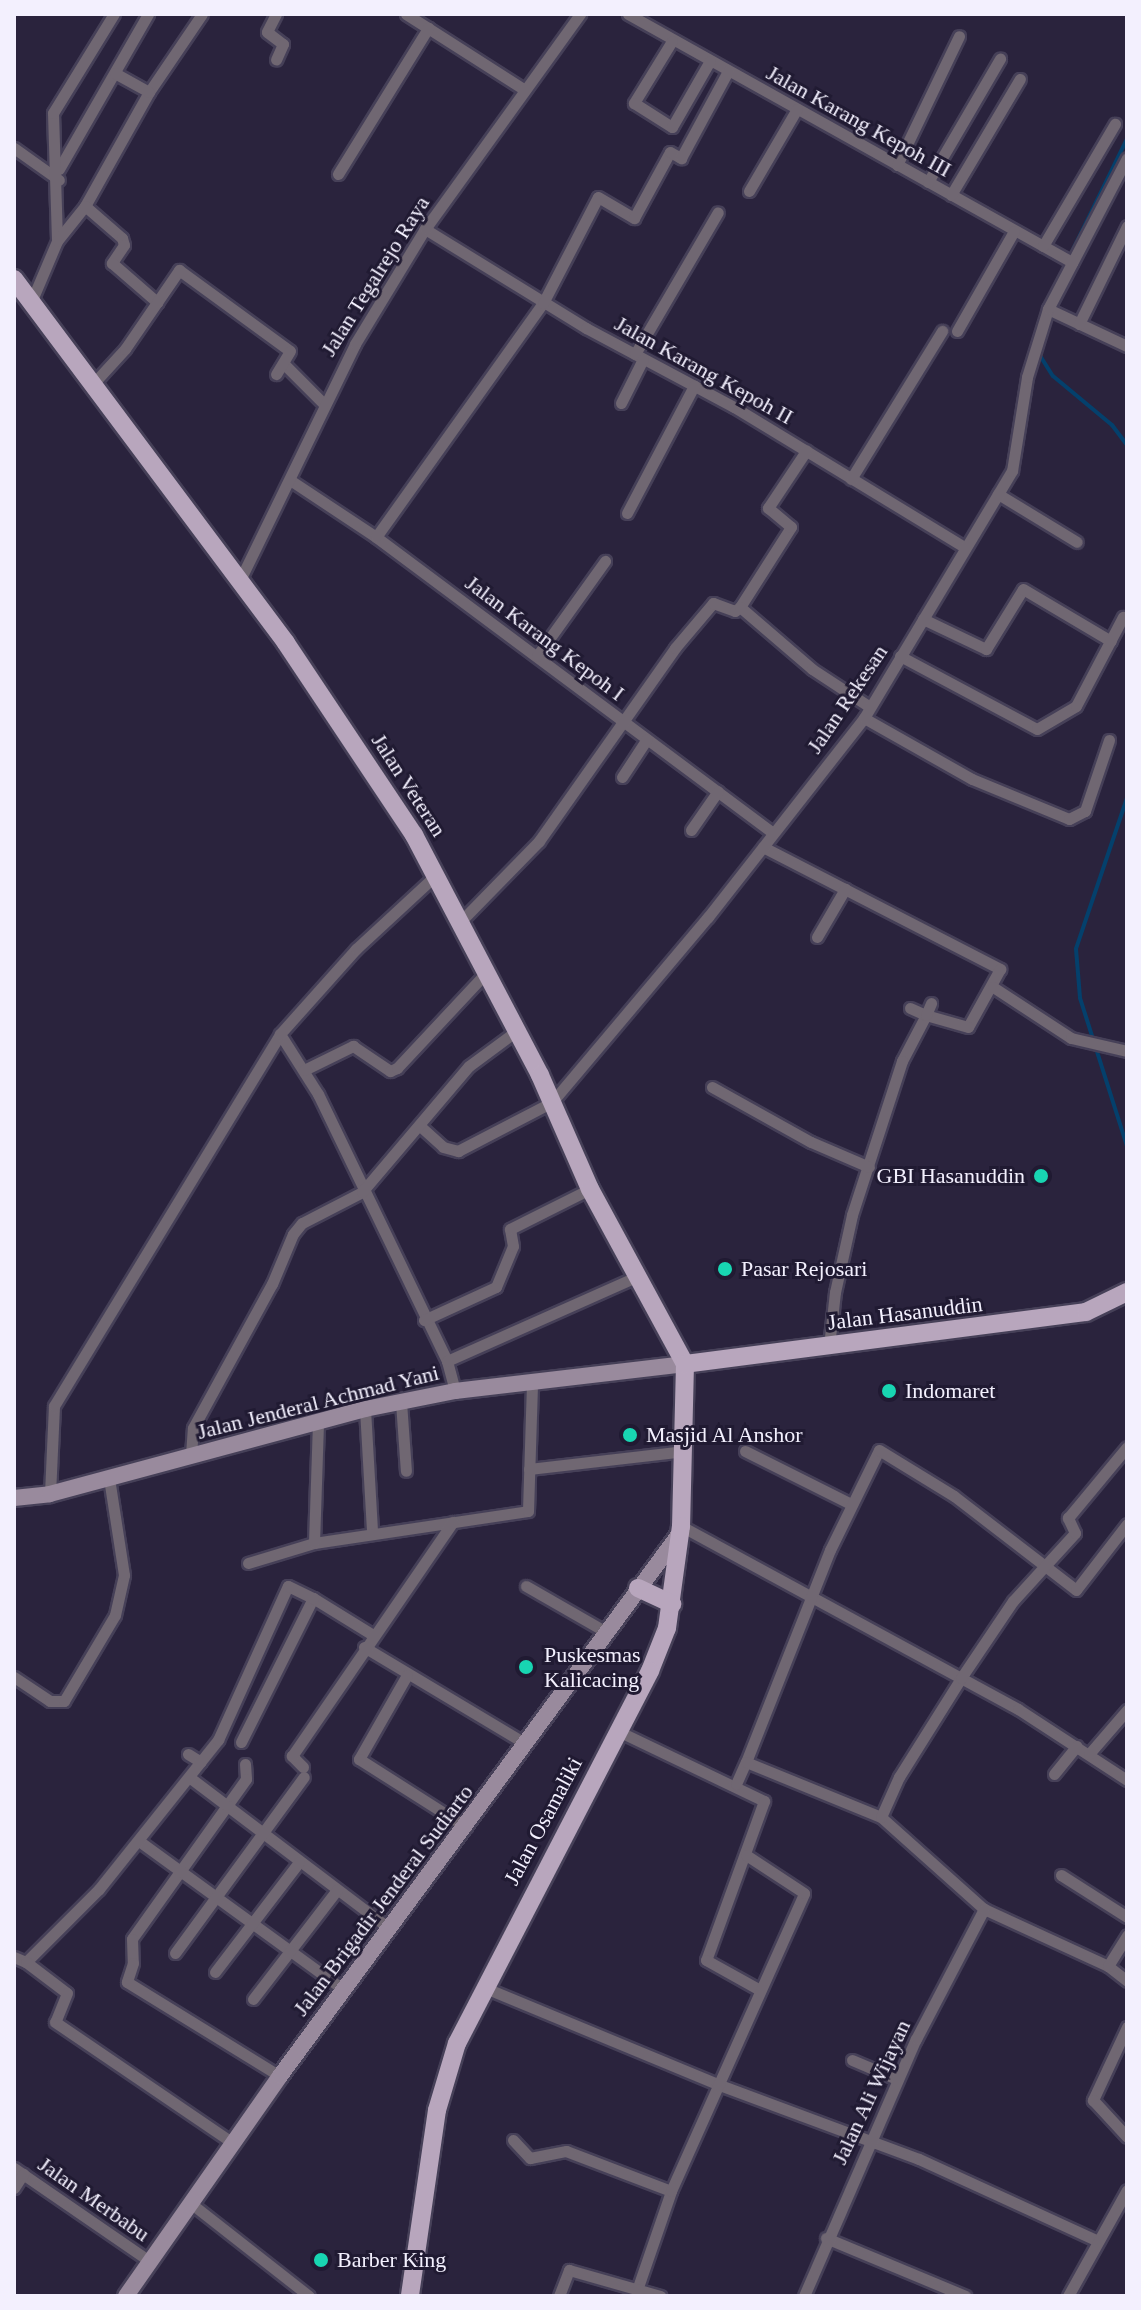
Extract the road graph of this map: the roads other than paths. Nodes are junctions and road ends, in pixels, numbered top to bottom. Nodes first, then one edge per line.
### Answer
1 (114, 14) edge
2 (148, 14) edge
3 (202, 14) edge
4 (406, 14) edge
5 (580, 14) edge
6 (628, 14) edge
7 (271, 15) edge
8 (428, 28) junction
9 (959, 36) dead end
10 (672, 41) junction
11 (1000, 59) dead end
12 (276, 60) dead end
13 (710, 61) junction
14 (728, 71) junction
15 (115, 73) junction
16 (1020, 79) dead end
17 (525, 90) junction
18 (149, 92) junction
19 (797, 109) junction
20 (1115, 124) dead end
21 (14, 148) edge
22 (1127, 158) edge
23 (897, 165) junction
24 (338, 174) dead end
25 (59, 175) junction
26 (928, 182) junction
27 (749, 191) dead end
28 (951, 195) junction
29 (85, 206) junction
30 (718, 212) dead end
31 (1127, 226) edge
32 (425, 229) junction
33 (1014, 231) junction
34 (57, 241) junction
35 (1043, 246) junction
36 (1066, 259) junction
37 (14, 279) edge
38 (32, 300) junction
39 (157, 302) junction
40 (543, 303) junction
41 (1048, 309) junction
42 (1079, 324) junction
43 (942, 331) dead end
44 (957, 331) dead end
45 (1127, 346) edge
46 (639, 356) junction
47 (92, 385) junction
48 (694, 386) junction
49 (621, 403) dead end
50 (324, 404) junction
51 (806, 451) junction
52 (851, 479) junction
53 (290, 480) junction
54 (998, 494) junction
55 (627, 513) dead end
56 (376, 537) junction
57 (1077, 542) dead end
58 (964, 547) junction
59 (605, 561) dead end
60 (240, 580) junction
61 (740, 607) junction
62 (1123, 617) dead end
63 (923, 619) junction
64 (1111, 641) junction
65 (537, 656) junction
66 (900, 656) junction
67 (867, 712) junction
68 (622, 721) junction
69 (647, 739) junction
70 (1109, 740) dead end
71 (622, 777) dead end
72 (718, 791) junction
73 (691, 830) dead end
74 (773, 833) junction
75 (763, 847) junction
76 (436, 875) junction
77 (845, 889) junction
78 (462, 920) junction
79 (817, 937) dead end
80 (486, 973) junction
81 (993, 987) junction
82 (910, 1008) dead end
83 (929, 1009) junction
84 (515, 1032) junction
85 (280, 1034) junction
86 (1127, 1051) edge
87 (304, 1070) junction
88 (712, 1087) dead end
89 (552, 1102) junction
90 (420, 1126) junction
91 (869, 1167) junction
92 (590, 1189) junction
93 (362, 1192) junction
94 (641, 1275) junction
95 (1124, 1295) edge
96 (424, 1320) junction
97 (829, 1346) junction
98 (447, 1361) junction
99 (685, 1364) junction
100 (532, 1385) junction
101 (455, 1391) junction
102 (401, 1402) junction
103 (365, 1409) junction
104 (318, 1420) junction
105 (1127, 1447) edge
106 (685, 1451) junction
107 (745, 1451) dead end
108 (191, 1455) junction
109 (529, 1469) junction
110 (406, 1471) dead end
111 (109, 1478) junction
112 (50, 1494) junction
113 (14, 1498) edge
114 (851, 1504) junction
115 (453, 1522) junction
116 (1127, 1524) edge
117 (681, 1529) junction
118 (372, 1531) junction
119 (314, 1543) junction
120 (248, 1563) dead end
121 (1043, 1563) junction
122 (526, 1586) dead end
123 (638, 1588) junction
124 (811, 1597) junction
125 (313, 1598) junction
126 (672, 1604) junction
127 (606, 1632) junction
128 (373, 1635) junction
129 (364, 1647) junction
130 (407, 1675) junction
131 (14, 1677) edge
132 (961, 1678) junction
133 (1127, 1710) edge
134 (618, 1731) junction
135 (241, 1742) dead end
136 (526, 1744) junction
137 (1077, 1746) junction
138 (188, 1754) dead end
139 (1089, 1754) junction
140 (201, 1762) junction
141 (746, 1762) junction
142 (245, 1764) dead end
143 (1054, 1774) dead end
144 (189, 1777) junction
145 (1127, 1780) edge
146 (736, 1784) junction
147 (226, 1805) junction
148 (881, 1817) junction
149 (466, 1827) junction
150 (261, 1832) junction
151 (139, 1841) junction
152 (746, 1855) junction
153 (299, 1862) junction
154 (178, 1871) junction
155 (1061, 1875) dead end
156 (337, 1890) junction
157 (215, 1897) junction
158 (984, 1909) junction
159 (1127, 1917) edge
160 (253, 1924) junction
161 (389, 1928) junction
162 (1127, 1936) edge
163 (289, 1951) junction
164 (175, 1953) dead end
165 (14, 1957) edge
166 (26, 1962) junction
167 (1108, 1966) junction
168 (215, 1972) dead end
169 (1127, 1981) edge
170 (482, 1987) junction
171 (343, 1989) junction
172 (760, 1990) junction
173 (253, 1999) dead end
174 (1127, 2027) edge
175 (852, 2060) dead end
176 (280, 2076) junction
177 (897, 2079) junction
178 (717, 2084) junction
179 (1127, 2137) edge
180 (513, 2140) dead end
181 (869, 2141) junction
182 (233, 2143) junction
183 (18, 2171) edge
184 (14, 2188) edge
185 (1127, 2190) edge
186 (671, 2191) junction
187 (193, 2205) junction
188 (826, 2238) junction
189 (1096, 2240) junction
190 (151, 2262) junction
191 (637, 2290) junction
192 (126, 2296) edge
193 (309, 2296) edge
194 (410, 2296) edge
195 (559, 2296) edge
196 (660, 2296) edge
197 (804, 2296) edge
198 (965, 2296) edge
199 (1068, 2296) edge

1 - 25 street
2 - 15 street
3 - 18 street
4 - 8 street
5 - 17 street, Jalan Tegalrejo Raya
6 - 10 street, Jalan Karang Kepoh III
7 - 12 street
8 - 17 street
8 - 24 street
9 - 23 street
10 - 13 street, Jalan Karang Kepoh III
10 - 13 street
11 - 26 street
13 - 14 street, Jalan Karang Kepoh III
14 - 19 street, Jalan Karang Kepoh III
14 - 40 street
15 - 18 street
15 - 25 street
16 - 28 street
17 - 32 street, Jalan Tegalrejo Raya
18 - 29 street
19 - 23 street, Jalan Karang Kepoh III
19 - 27 street
20 - 35 street
21 - 25 street
22 - 36 street, Jalan Rekesan
23 - 26 street, Jalan Karang Kepoh III
25 - 34 street
26 - 28 street, Jalan Karang Kepoh III
28 - 33 street, Jalan Karang Kepoh III
29 - 34 street
29 - 39 street
30 - 46 street
31 - 42 street
32 - 40 street, Jalan Karang Kepoh II
32 - 50 street, Jalan Tegalrejo Raya
33 - 35 street, Jalan Karang Kepoh III
33 - 44 street
34 - 38 street
35 - 36 street, Jalan Karang Kepoh III
36 - 41 street, Jalan Rekesan
37 - 38 main road, Jalan Veteran
38 - 47 main road, Jalan Veteran
39 - 47 street
39 - 50 street
40 - 46 street, Jalan Karang Kepoh II
40 - 56 street
41 - 42 street
41 - 54 street, Jalan Rekesan
42 - 45 street
43 - 52 street
46 - 48 street, Jalan Karang Kepoh II
46 - 49 street
47 - 60 main road, Jalan Veteran
48 - 51 street, Jalan Karang Kepoh II
48 - 55 street
50 - 53 street, Jalan Tegalrejo Raya
51 - 52 street, Jalan Karang Kepoh II
51 - 61 street
52 - 58 street, Jalan Karang Kepoh II
53 - 56 street, Jalan Karang Kepoh I
53 - 60 street, Jalan Tegalrejo Raya
54 - 57 street
54 - 58 street, Jalan Rekesan
56 - 65 street, Jalan Karang Kepoh I
58 - 63 street, Jalan Rekesan
59 - 65 street
60 - 76 main road, Jalan Veteran
61 - 67 street
61 - 68 street
62 - 64 street
63 - 64 street
63 - 66 street, Jalan Rekesan
64 - 66 street
65 - 68 street, Jalan Karang Kepoh I
66 - 67 street, Jalan Rekesan
67 - 70 street
67 - 74 street, Jalan Rekesan
68 - 69 street, Jalan Karang Kepoh I
68 - 78 street
69 - 71 street
69 - 72 street, Jalan Karang Kepoh I
72 - 73 street
72 - 74 street, Jalan Karang Kepoh I
74 - 75 street, Jalan Rekesan
75 - 77 street
75 - 89 street, Jalan Rekesan
76 - 78 main road, Jalan Veteran
76 - 85 street
77 - 79 street
77 - 81 street
78 - 80 main road, Jalan Veteran
80 - 84 main road, Jalan Veteran
80 - 87 street
81 - 83 street
81 - 86 street
82 - 83 street
83 - 91 street
84 - 89 main road, Jalan Veteran
84 - 90 street
85 - 87 street
85 - 112 street
87 - 93 street
88 - 91 street
89 - 90 street
89 - 92 main road, Jalan Veteran
90 - 93 street
91 - 97 street
92 - 94 main road, Jalan Veteran
92 - 96 street
93 - 96 street
93 - 108 street
94 - 98 street
94 - 99 main road, Jalan Veteran
95 - 97 main road, Jalan Hasanuddin
96 - 98 street
97 - 99 main road, Jalan Hasanuddin
98 - 101 street
99 - 100 street, Jalan Jenderal Achmad Yani
99 - 106 main road, Jalan Osamaliki
100 - 101 street, Jalan Jenderal Achmad Yani
100 - 109 street
101 - 102 street, Jalan Jenderal Achmad Yani
102 - 103 street, Jalan Jenderal Achmad Yani
102 - 110 street
103 - 104 street, Jalan Jenderal Achmad Yani
103 - 118 street
104 - 108 street, Jalan Jenderal Achmad Yani
104 - 119 street
105 - 121 street
106 - 109 street
106 - 117 main road, Jalan Osamaliki
107 - 114 street
108 - 111 street, Jalan Jenderal Achmad Yani
109 - 115 street
111 - 112 street, Jalan Jenderal Achmad Yani
111 - 131 street
112 - 113 street, Jalan Jenderal Achmad Yani
114 - 121 street
114 - 124 street
115 - 118 street
115 - 128 street
116 - 121 street
117 - 123 street, Jalan Brigadir Jenderal Sudiarto
117 - 124 street
117 - 126 main road, Jalan Osamaliki
118 - 119 street
119 - 120 street
121 - 132 street
122 - 127 street
123 - 126 main road
123 - 127 street, Jalan Brigadir Jenderal Sudiarto
124 - 132 street
124 - 141 street
125 - 128 street
125 - 135 street
125 - 140 street
126 - 134 main road, Jalan Osamaliki
127 - 136 street, Jalan Brigadir Jenderal Sudiarto
128 - 129 street
129 - 130 street
129 - 150 street
130 - 136 street
130 - 149 street
132 - 137 street
132 - 148 street
133 - 139 street
134 - 146 street
134 - 170 main road, Jalan Osamaliki
136 - 149 street, Jalan Brigadir Jenderal Sudiarto
137 - 139 street
137 - 143 street
138 - 140 street
139 - 145 street
140 - 144 street
141 - 146 street
141 - 148 street
142 - 147 street
144 - 147 street
144 - 151 street
146 - 152 street
147 - 150 street
147 - 154 street
148 - 158 street
149 - 161 street, Jalan Brigadir Jenderal Sudiarto
150 - 153 street
150 - 157 street
151 - 154 street
151 - 166 street
152 - 172 street
152 - 172 street
153 - 156 street
153 - 160 street
154 - 157 street
154 - 176 street
155 - 159 street
156 - 161 street
156 - 163 street
157 - 160 street
157 - 164 street
158 - 167 street
158 - 177 street, Jalan Ali Wijayan
160 - 163 street
160 - 168 street
161 - 171 street, Jalan Brigadir Jenderal Sudiarto
162 - 167 street
163 - 171 street
163 - 173 street
165 - 166 street
166 - 182 street
167 - 169 street
170 - 178 street
170 - 194 main road, Jalan Osamaliki
171 - 176 street, Jalan Brigadir Jenderal Sudiarto
172 - 178 street
174 - 179 street
175 - 177 street
176 - 182 street, Jalan Brigadir Jenderal Sudiarto
177 - 181 street, Jalan Ali Wijayan
178 - 181 street
178 - 186 street
180 - 186 street
181 - 188 street, Jalan Ali Wijayan
181 - 189 street
182 - 187 street, Jalan Brigadir Jenderal Sudiarto
183 - 184 street
183 - 190 street, Jalan Merbabu
185 - 189 street
186 - 191 street
187 - 190 street, Jalan Brigadir Jenderal Sudiarto
187 - 193 street
188 - 197 street, Jalan Ali Wijayan
188 - 198 street
189 - 199 street
190 - 192 street, Jalan Brigadir Jenderal Sudiarto
191 - 195 street
191 - 196 street

